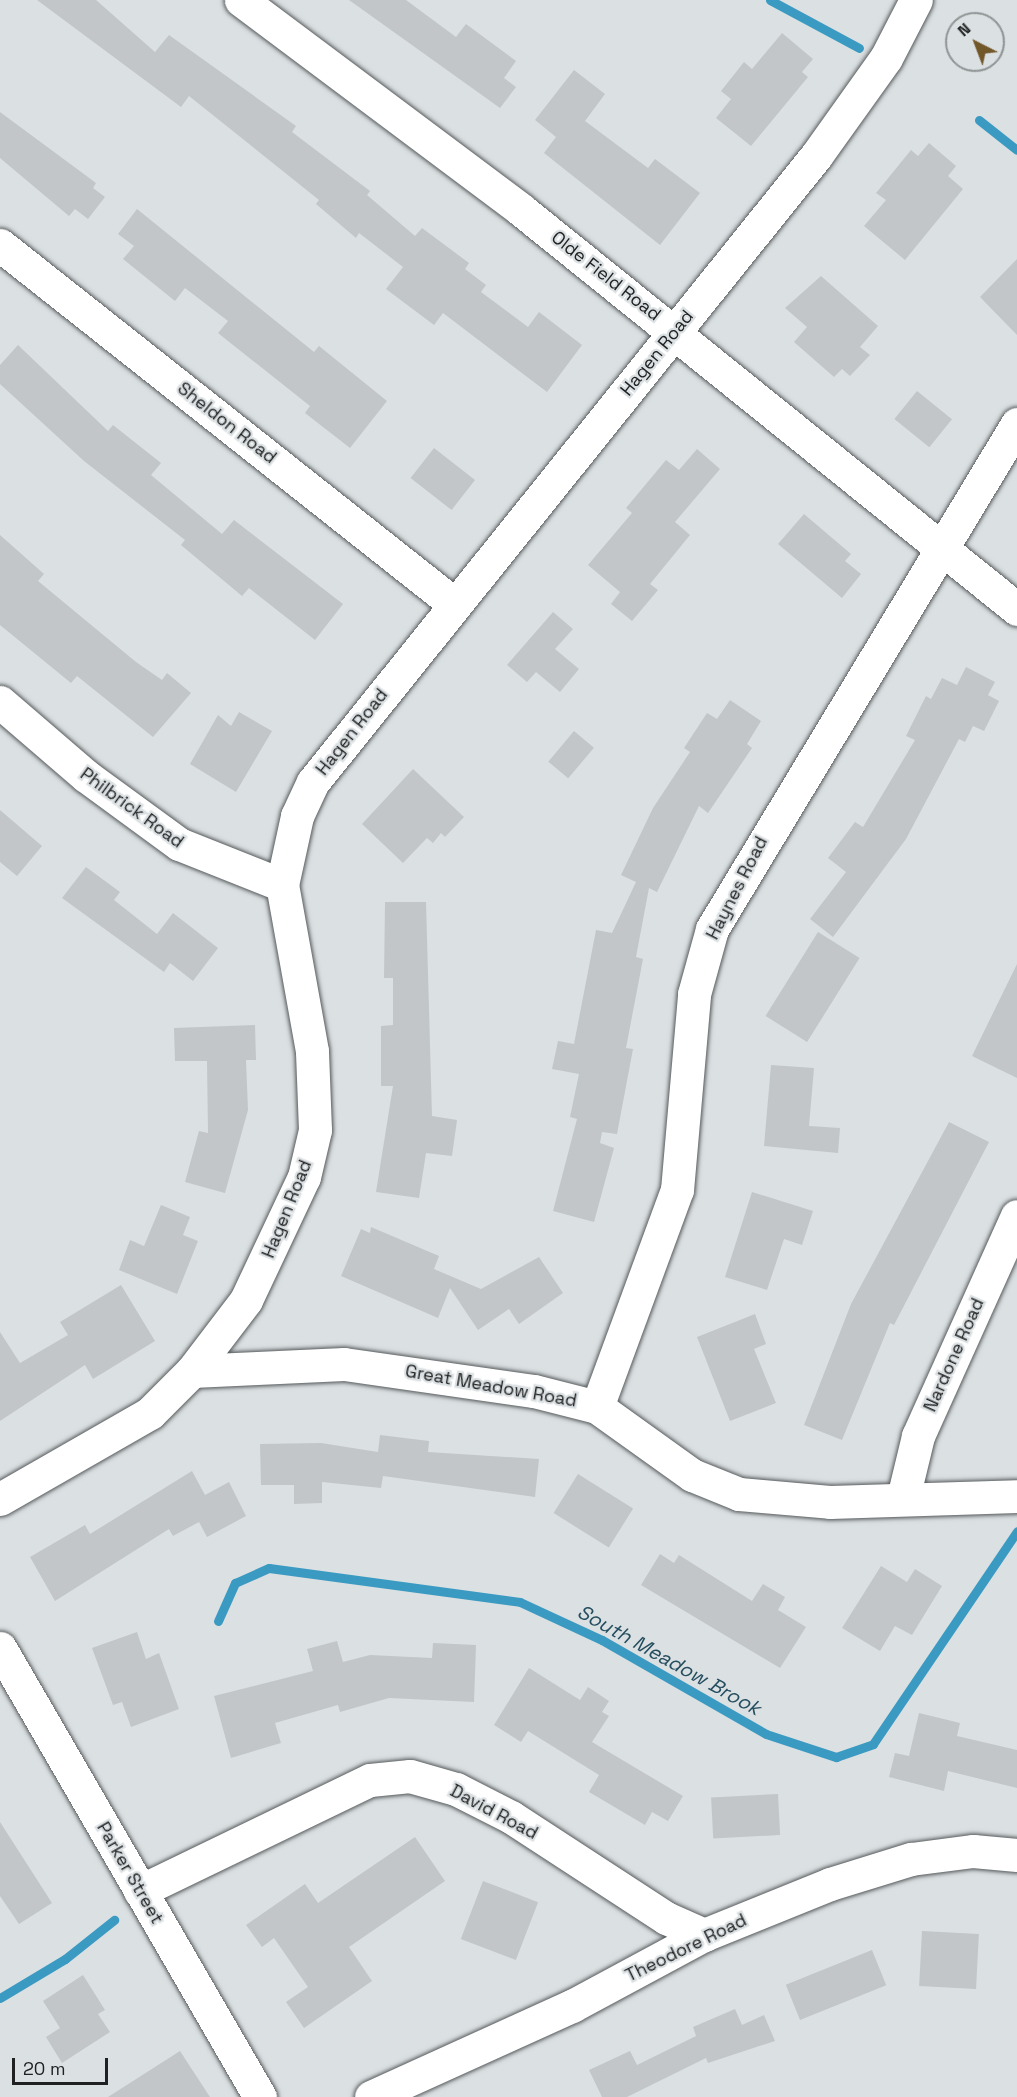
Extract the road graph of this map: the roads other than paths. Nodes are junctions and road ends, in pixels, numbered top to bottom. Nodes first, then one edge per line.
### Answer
1 (242, 0) edge
2 (916, 0) edge
3 (0, 245) edge
4 (675, 331) junction
5 (1017, 424) edge
6 (940, 547) junction
7 (453, 603) junction
8 (1017, 609) edge
9 (0, 702) edge
10 (282, 885) junction
11 (1017, 1216) edge
12 (192, 1371) junction
13 (597, 1407) junction
14 (1017, 1496) edge
15 (903, 1498) junction
16 (0, 1499) edge
17 (0, 1648) edge
18 (1017, 1855) edge
19 (140, 1891) junction
20 (704, 1935) junction
21 (260, 2097) edge
22 (371, 2097) edge

1 - 4 street, Olde Field Road
2 - 4 street, Hagen Road
3 - 7 street, Sheldon Road
4 - 6 street, Olde Field Road
4 - 7 street, Hagen Road
5 - 6 street, Haynes Road
6 - 8 street, Olde Field Road
6 - 13 street, Haynes Road
7 - 10 street, Hagen Road
9 - 10 street, Philbrick Road
10 - 12 street, Hagen Road
11 - 15 street, Nardone Road
12 - 13 street, Great Meadow Road
12 - 16 street, Hagen Road
13 - 15 street, Great Meadow Road
14 - 15 street, Great Meadow Road
17 - 19 street, Parker Street
18 - 20 street, Theodore Road
19 - 20 street, David Road
19 - 21 street, Parker Street
20 - 22 street, Theodore Road

